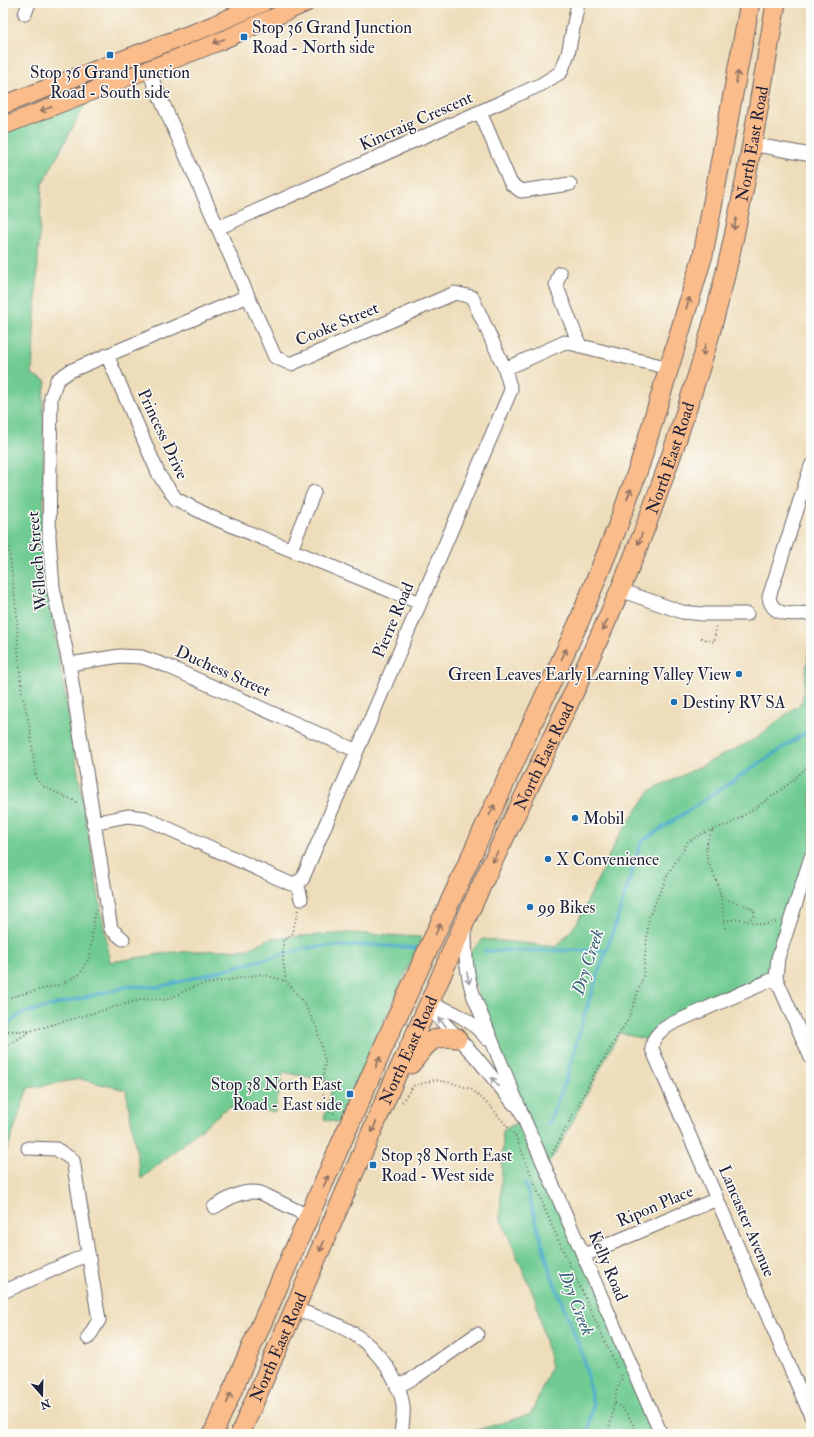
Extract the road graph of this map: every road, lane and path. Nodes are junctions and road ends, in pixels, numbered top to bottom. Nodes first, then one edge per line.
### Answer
1 (263, 3) edge
2 (306, 3) edge
3 (578, 3) edge
4 (750, 3) edge
5 (776, 3) edge
6 (142, 52) junction
7 (148, 70) junction
8 (3, 105) edge
9 (480, 112) junction
10 (730, 115) junction
11 (3, 126) edge
12 (751, 144) junction
13 (811, 155) edge
14 (720, 170) junction
15 (570, 184) dead end
16 (218, 228) junction
17 (560, 273) dead end
18 (248, 296) junction
19 (580, 346) junction
20 (107, 355) junction
21 (669, 368) junction
22 (505, 369) junction
23 (811, 466) edge
24 (314, 492) dead end
25 (3, 500) edge
26 (291, 550) junction
27 (606, 556) junction
28 (620, 590) junction
29 (420, 603) junction
30 (586, 604) junction
31 (811, 613) edge
32 (747, 614) dead end
33 (716, 624) dead end
34 (701, 638) dead end
35 (69, 664) junction
36 (357, 751) junction
37 (811, 763) edge
38 (80, 806) dead end
39 (94, 823) junction
40 (712, 831) junction
41 (811, 857) edge
42 (297, 882) junction
43 (721, 895) junction
44 (301, 899) joint
45 (95, 910) dead end
46 (791, 918) junction
47 (724, 921) junction
48 (747, 921) junction
49 (464, 925) junction
50 (725, 929) dead end
51 (122, 939) dead end
52 (422, 964) junction
53 (776, 978) junction
54 (286, 981) junction
55 (3, 999) edge
56 (429, 1004) junction
57 (3, 1018) edge
58 (8, 1031) junction
59 (30, 1031) junction
60 (390, 1032) junction
61 (457, 1038) junction
62 (3, 1048) edge
63 (496, 1050) junction
64 (811, 1058) edge
65 (395, 1078) junction
66 (400, 1106) dead end
67 (521, 1112) junction
68 (342, 1118) dead end
69 (28, 1148) dead end
70 (542, 1159) junction
71 (718, 1199) junction
72 (214, 1207) dead end
73 (310, 1217) junction
74 (88, 1254) junction
75 (584, 1255) junction
76 (283, 1277) junction
77 (3, 1292) edge
78 (296, 1309) junction
79 (264, 1321) junction
80 (477, 1334) dead end
81 (88, 1338) dead end
82 (397, 1387) junction
83 (614, 1403) junction
84 (811, 1416) edge
85 (213, 1434) edge
86 (240, 1434) edge
87 (402, 1434) edge
88 (608, 1434) edge
89 (638, 1434) edge
90 (661, 1434) edge

1 - 6 main road
2 -> 7 main road
3 - 9 street, Kincraig Crescent
10 -> 4 highway, North East Road
5 - 12 highway, North East Road
6 - 7 main road
6 - 8 main road
7 -> 11 main road
7 - 16 street, Cooke Street
9 - 15 street
9 - 16 street, Kincraig Crescent
10 - 12 highway
10 - 14 highway, North East Road
12 - 13 street
12 - 14 highway
12 -> 28 highway, North East Road
21 -> 14 highway, North East Road
16 - 18 street, Cooke Street
17 - 19 street
18 - 20 street, Welloch Street
18 - 22 street, Cooke Street
19 - 21 street
19 - 22 street
20 - 26 street, Princess Drive
20 - 35 street, Welloch Street
27 -> 21 highway, North East Road
22 - 29 street, Pierre Road
23 - 31 street
24 - 26 street
25 - 38 path
26 - 29 street, Princess Drive
27 - 28 highway
27 - 30 highway, North East Road
28 - 30 highway
28 - 32 street
28 -> 49 highway, North East Road
29 - 36 street, Pierre Road
52 -> 30 highway, North East Road
33 - 34 path
35 - 36 street, Duchess Street
35 - 39 street, Welloch Street
36 - 42 street, Pierre Road
37 - 40 path
39 - 42 street
39 - 51 street, Welloch Street
40 - 43 path
40 - 70 path
41 - 46 street
42 - 44 street
43 - 47 path
43 - 48 path
44 - 54 path
45 - 55 path
46 - 48 path
46 - 53 street
47 - 48 path
47 - 50 path
49 - 56 highway, North East Road
49 -> 63 street, Kelly Road
52 - 56 highway
52 - 60 highway, North East Road
53 - 64 street
53 - 71 street, Lancaster Avenue
54 - 59 path
54 - 68 path
56 - 60 highway
61 -> 56 street, Kelly Road
56 - 63 street, Kelly Road
56 - 65 highway, North East Road
57 - 58 path
58 - 59 path
58 - 62 path
59 - 62 path
73 -> 60 highway, North East Road
61 - 65 highway
67 -> 61 street, Kelly Road
63 - 67 street, Kelly Road
65 -> 78 highway, North East Road
66 - 83 path
67 - 70 street, Kelly Road
69 - 74 street
70 - 75 street, Kelly Road
71 - 75 street, Ripon Place
71 - 84 street, Lancaster Avenue
72 - 73 street
73 - 76 highway, North East Road
74 - 77 street
74 - 81 street
75 - 90 street, Kelly Road
76 - 78 highway
76 - 79 highway, North East Road
78 - 79 highway
78 - 82 street
78 - 86 highway, North East Road
85 -> 79 highway, North East Road
80 - 82 street
82 - 87 street
83 - 88 path
83 - 89 path

